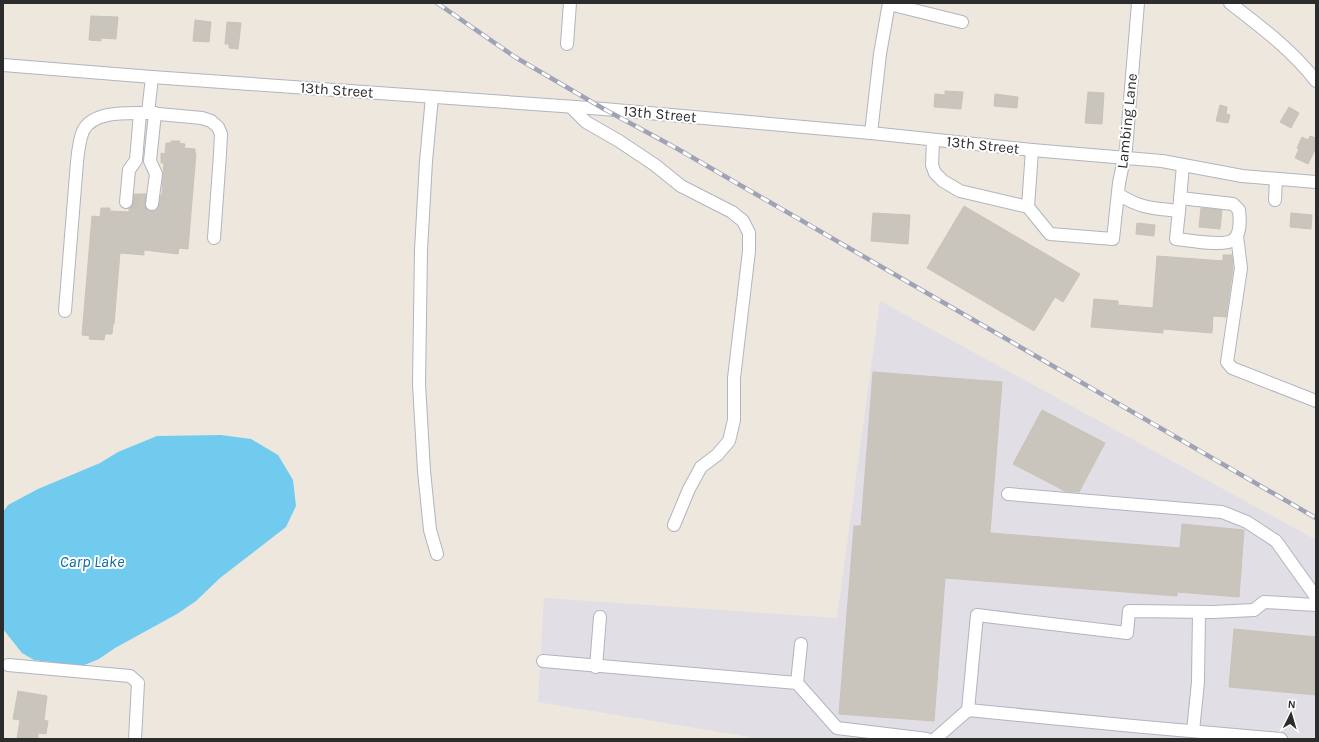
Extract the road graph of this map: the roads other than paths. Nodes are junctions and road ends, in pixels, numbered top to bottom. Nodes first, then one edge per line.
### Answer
1 (570, 3) edge
2 (1138, 3) edge
3 (1230, 3) edge
4 (889, 4) edge
5 (962, 22) dead end
6 (567, 44) dead end
7 (3, 65) edge
8 (152, 77) junction
9 (1316, 81) edge
10 (432, 97) junction
11 (572, 107) junction
12 (148, 113) junction
13 (871, 133) junction
14 (934, 140) junction
15 (1032, 150) junction
16 (1125, 158) junction
17 (136, 160) junction
18 (150, 161) junction
19 (1183, 165) junction
20 (1276, 179) junction
21 (1316, 182) edge
22 (1118, 194) junction
23 (1180, 198) junction
24 (1275, 200) dead end
25 (126, 202) dead end
26 (152, 204) dead end
27 (1028, 206) junction
28 (1179, 211) junction
29 (1237, 236) junction
30 (214, 238) dead end
31 (65, 311) dead end
32 (1316, 401) edge
33 (1008, 494) dead end
34 (674, 525) dead end
35 (437, 554) dead end
36 (1316, 597) edge
37 (1316, 605) edge
38 (1199, 612) junction
39 (600, 618) dead end
40 (801, 644) dead end
41 (543, 661) dead end
42 (8, 664) dead end
43 (596, 667) junction
44 (797, 683) junction
45 (968, 710) junction
46 (1193, 731) junction
47 (135, 739) edge
48 (927, 739) edge
49 (935, 739) edge
50 (1281, 739) edge

1 - 6 street
2 - 16 street, Lambing Lane
3 - 9 street
4 - 5 street
4 - 13 street
7 - 8 street, 13th Street
8 - 10 street, 13th Street
8 - 12 street
10 - 11 street, 13th Street
10 - 35 street
11 - 13 street, 13th Street
11 - 34 street
12 - 17 street
12 - 18 street
12 - 30 street
12 - 31 street
13 - 14 street, 13th Street
14 - 15 street, 13th Street
14 - 27 street
15 - 16 street, 13th Street
15 - 27 street
16 - 19 street, 13th Street
16 - 22 street, Lambing Lane
17 - 18 street
17 - 25 street
18 - 26 street
19 - 20 street, 13th Street
19 - 23 street
20 - 21 street, 13th Street
20 - 24 street
22 - 27 street, Lambing Lane
22 - 28 street
23 - 28 street
23 - 29 street
28 - 29 street
29 - 32 street
33 - 36 street
37 - 38 street
38 - 45 street
38 - 46 street
39 - 43 street
40 - 44 street
41 - 43 street
42 - 47 street
43 - 44 street
44 - 48 street
45 - 46 street
45 - 49 street
46 - 50 street

